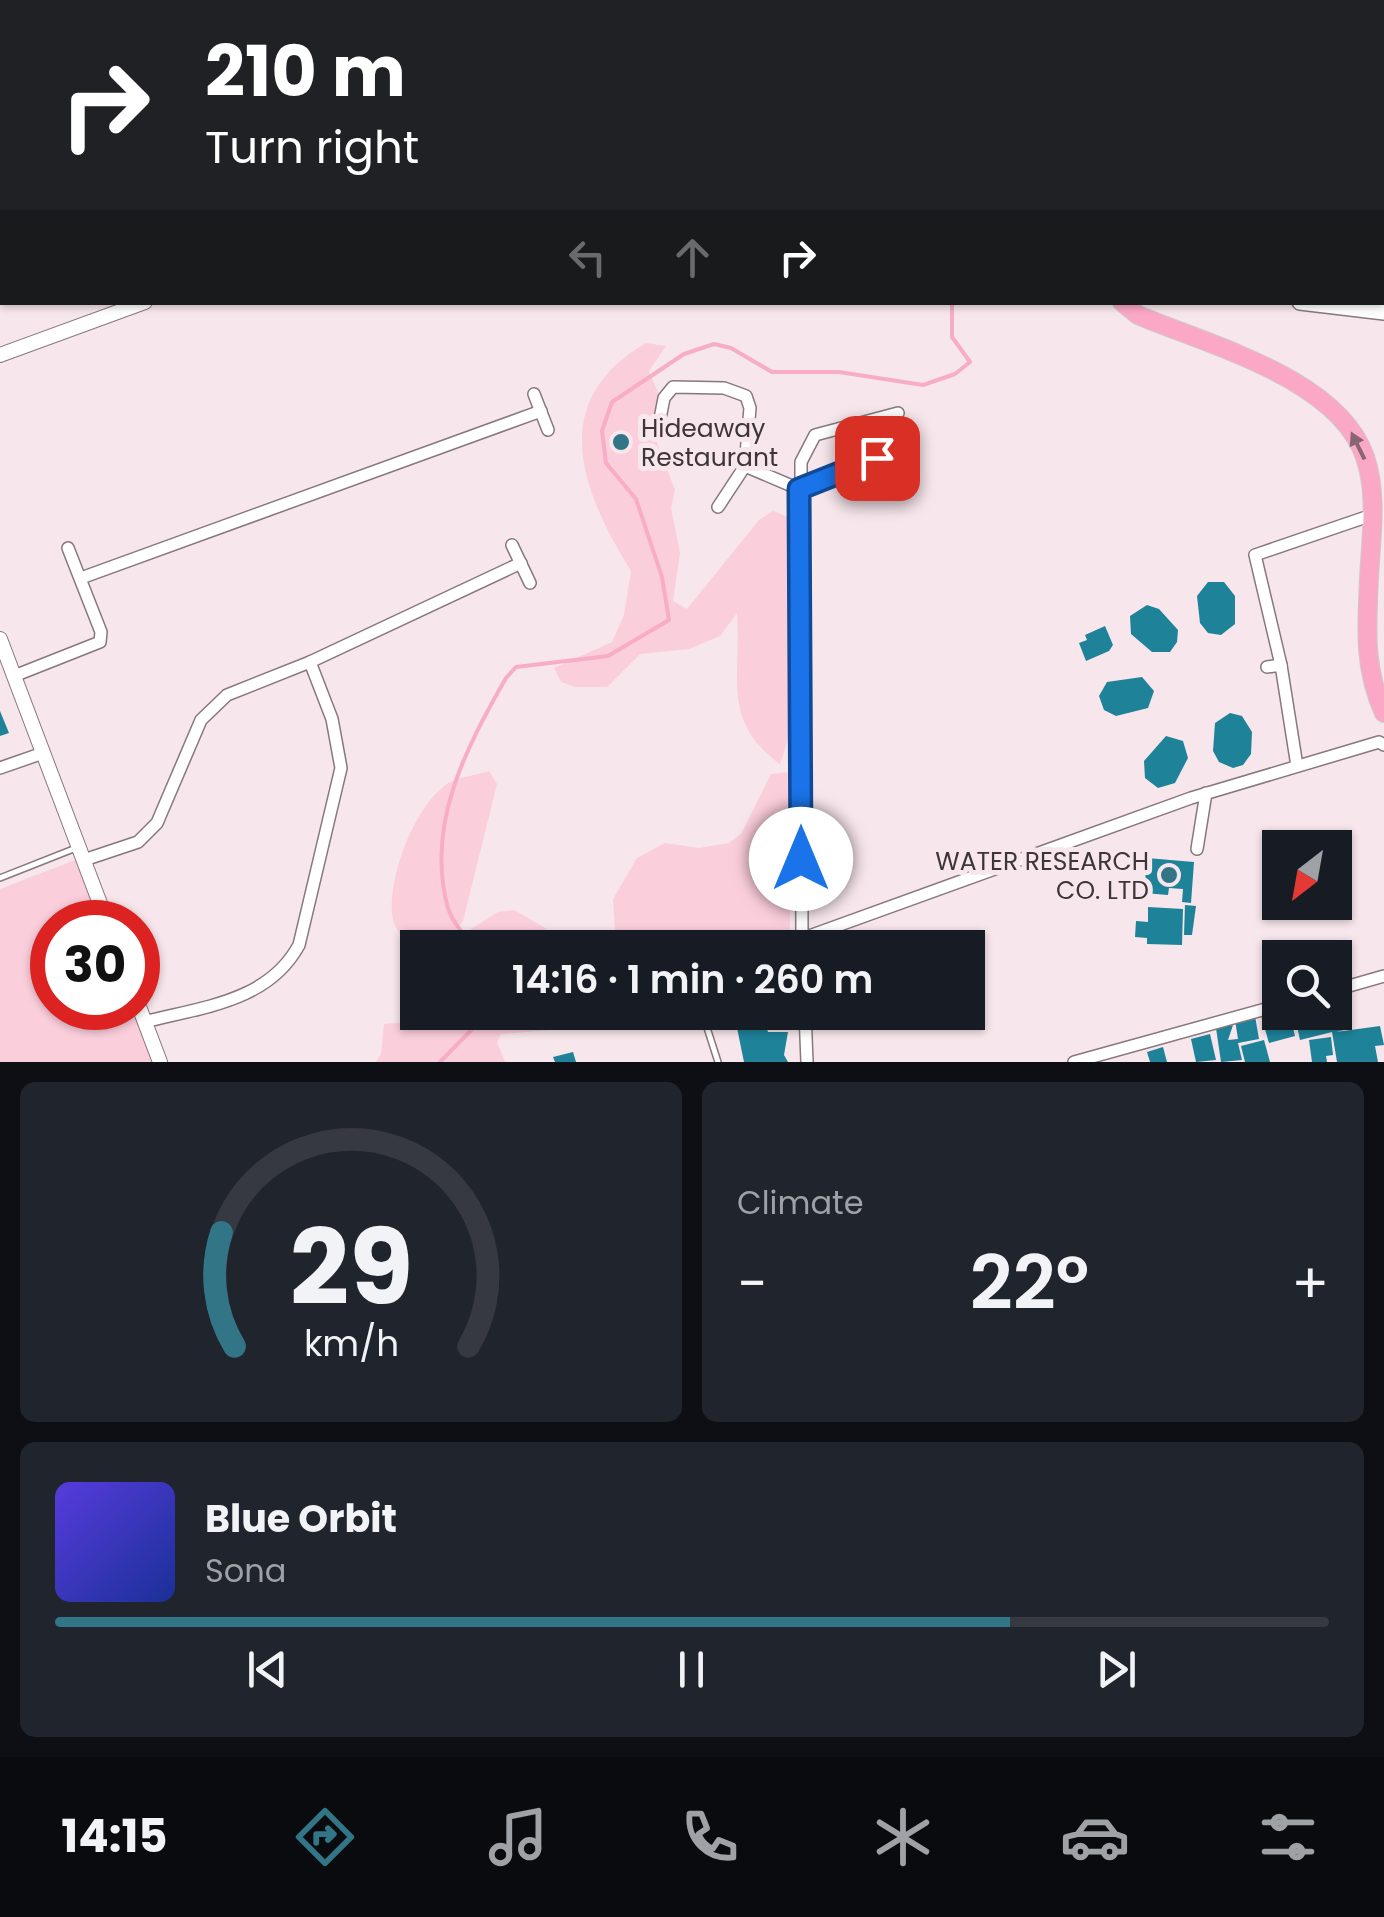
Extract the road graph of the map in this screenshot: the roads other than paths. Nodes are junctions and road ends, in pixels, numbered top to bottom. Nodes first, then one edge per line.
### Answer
1 (137, 305) edge
2 (1125, 305) edge
3 (1323, 305) edge
4 (1377, 312) edge
5 (0, 355) edge
6 (534, 394) dead end
7 (540, 411) junction
8 (898, 413) dead end
9 (658, 429) dead end
10 (548, 430) dead end
11 (877, 458) dead end
12 (746, 466) junction
13 (799, 489) junction
14 (718, 508) dead end
15 (1372, 514) junction
16 (512, 545) dead end
17 (68, 548) dead end
18 (521, 564) junction
19 (80, 578) junction
20 (530, 583) dead end
21 (0, 639) edge
22 (310, 662) junction
23 (1281, 665) junction
24 (1267, 667) dead end
25 (14, 676) junction
26 (1384, 713) edge
27 (1384, 744) edge
28 (44, 753) junction
29 (1297, 766) junction
30 (0, 768) edge
31 (1206, 793) junction
32 (1197, 849) dead end
33 (82, 853) junction
34 (0, 878) edge
35 (99, 900) edge
36 (802, 930) edge
37 (837, 930) edge
38 (1384, 976) edge
39 (1352, 985) edge
40 (1262, 1009) edge
41 (160, 1018) edge
42 (147, 1030) edge
43 (708, 1030) edge
44 (806, 1030) edge
45 (1096, 1058) edge
46 (160, 1062) edge
47 (718, 1062) edge
48 (807, 1062) edge
49 (1074, 1062) edge

1 - 5 street
15 -> 2 highway
3 - 4 main road
6 - 7 street
7 - 10 street
7 - 19 street
8 - 13 street
9 - 12 street
11 - 13 street
12 - 13 street
12 - 14 street
13 - 36 street
15 - 23 street
15 - 26 highway
16 - 18 street
17 - 19 street
18 - 20 street
18 - 22 street
19 - 25 street
21 - 25 street
22 - 33 street
22 - 41 street
23 - 24 street
23 - 29 street
25 - 28 street
27 - 29 street
28 - 30 street
28 - 33 street
29 - 31 street
31 - 32 street
31 - 37 street
33 - 34 lane
33 - 35 street
38 - 39 street
40 - 45 street
42 - 46 street
43 - 47 lane
44 - 48 street
45 - 49 street

